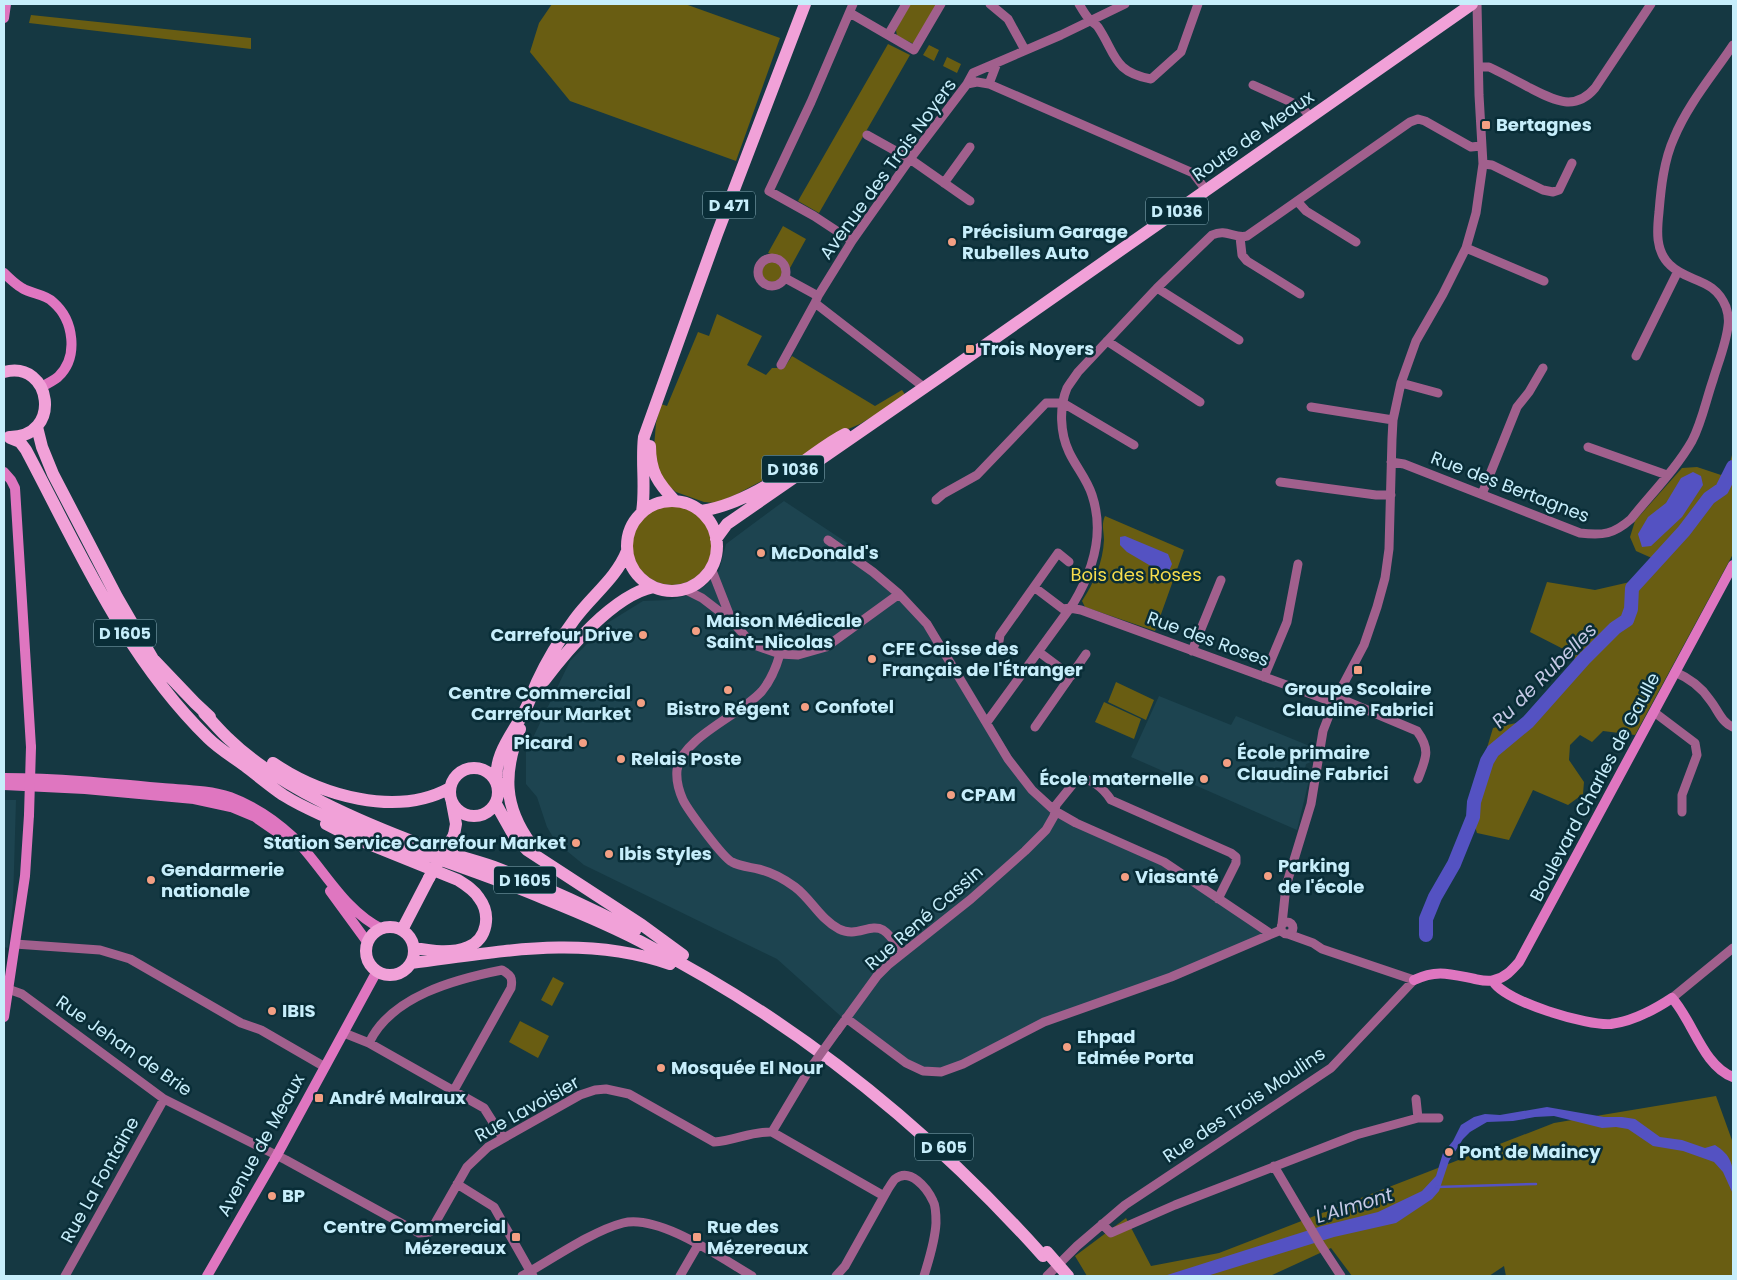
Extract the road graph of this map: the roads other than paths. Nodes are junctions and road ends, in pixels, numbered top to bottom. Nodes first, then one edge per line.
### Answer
1 (6, 4) edge
2 (805, 4) edge
3 (854, 4) edge
4 (906, 4) edge
5 (941, 4) edge
6 (990, 4) edge
7 (1079, 4) edge
8 (1125, 4) edge
9 (1198, 4) edge
10 (1472, 4) edge
11 (1477, 4) edge
12 (1651, 4) edge
13 (850, 13) junction
14 (4, 18) edge
15 (1090, 20) junction
16 (888, 35) junction
17 (1733, 46) edge
18 (1025, 50) junction
19 (997, 63) junction
20 (1479, 67) junction
21 (968, 84) junction
22 (989, 84) junction
23 (1253, 85) dead end
24 (1311, 118) junction
25 (867, 134) dead end
26 (1481, 146) junction
27 (970, 147) dead end
28 (910, 159) junction
29 (1572, 163) dead end
30 (1482, 164) junction
31 (944, 183) junction
32 (1206, 190) junction
33 (970, 201) dead end
34 (1297, 201) junction
35 (1240, 238) junction
36 (852, 241) junction
37 (1356, 242) dead end
38 (1466, 248) junction
39 (1678, 271) junction
40 (4, 273) edge
41 (785, 278) dead end
42 (1544, 281) dead end
43 (1157, 288) junction
44 (1300, 294) dead end
45 (816, 300) junction
46 (1239, 340) dead end
47 (1107, 341) junction
48 (1636, 356) dead end
49 (781, 364) dead end
50 (1543, 368) dead end
51 (5, 370) edge
52 (1401, 384) junction
53 (41, 387) junction
54 (925, 388) junction
55 (1438, 393) dead end
56 (1200, 402) dead end
57 (1063, 403) junction
58 (655, 406) junction
59 (1312, 407) dead end
60 (881, 418) junction
61 (1393, 420) junction
62 (37, 427) junction
63 (7, 437) edge
64 (1134, 445) dead end
65 (1588, 447) dead end
66 (1391, 462) junction
67 (1666, 475) junction
68 (7, 476) edge
69 (1280, 482) dead end
70 (1482, 494) junction
71 (1391, 495) junction
72 (675, 500) junction
73 (936, 500) dead end
74 (701, 511) junction
75 (642, 512) junction
76 (716, 539) junction
77 (828, 540) dead end
78 (627, 551) junction
79 (1069, 562) dead end
80 (1298, 564) dead end
81 (1733, 565) edge
82 (711, 568) junction
83 (1222, 580) dead end
84 (653, 587) junction
85 (1034, 587) junction
86 (684, 589) junction
87 (899, 594) junction
88 (1070, 608) junction
89 (732, 621) junction
90 (998, 647) dead end
91 (1192, 651) junction
92 (1039, 652) junction
93 (780, 654) junction
94 (1086, 654) dead end
95 (1675, 672) junction
96 (1071, 676) junction
97 (1264, 677) junction
98 (530, 699) junction
99 (1335, 700) junction
100 (524, 712) junction
101 (1654, 712) junction
102 (204, 713) junction
103 (987, 722) junction
104 (1035, 727) dead end
105 (1733, 727) edge
106 (503, 746) junction
107 (472, 768) junction
108 (4, 778) edge
109 (1418, 779) dead end
110 (497, 783) junction
111 (4, 785) edge
112 (450, 788) junction
113 (298, 803) junction
114 (452, 803) junction
115 (496, 804) junction
116 (1055, 811) junction
117 (1682, 812) dead end
118 (478, 817) junction
119 (454, 835) junction
120 (547, 863) junction
121 (1218, 899) junction
122 (1287, 927) junction
123 (382, 928) junction
124 (402, 930) junction
125 (1271, 934) junction
126 (368, 942) junction
127 (15, 944) junction
128 (414, 948) junction
129 (1733, 948) edge
130 (903, 953) junction
131 (683, 955) junction
132 (411, 963) junction
133 (377, 971) junction
134 (1414, 980) junction
135 (1494, 981) junction
136 (718, 984) junction
137 (8, 989) junction
138 (1672, 998) junction
139 (4, 1017) edge
140 (846, 1018) junction
141 (344, 1032) junction
142 (369, 1043) junction
143 (325, 1067) junction
144 (1733, 1077) edge
145 (454, 1090) junction
146 (164, 1099) junction
147 (1416, 1100) dead end
148 (1418, 1118) junction
149 (1438, 1118) dead end
150 (772, 1132) junction
151 (504, 1138) junction
152 (277, 1155) junction
153 (1274, 1166) junction
154 (457, 1184) junction
155 (884, 1196) junction
156 (1102, 1224) junction
157 (698, 1245) junction
158 (1045, 1254) junction
159 (528, 1275) edge
160 (65, 1276) edge
161 (207, 1276) edge
162 (680, 1276) edge
163 (752, 1276) edge
164 (836, 1276) edge
165 (924, 1276) edge
166 (1047, 1276) edge
167 (1060, 1276) edge
168 (1068, 1276) edge
169 (1341, 1276) edge

1 - 14 street
2 - 58 main road, D 471
3 - 13 street
4 - 16 street
5 - 16 street
6 - 18 street
7 - 15 street
8 - 15 street
9 - 15 street
10 - 24 main road, Route de Meaux / D 1036
11 - 20 street
12 - 20 street
13 - 16 street
13 - 36 street
15 - 18 street
17 - 39 street, Rue des Bertagnes
18 - 19 street
19 - 21 street
19 - 22 street
20 - 26 street
21 - 22 street, Avenue des Trois Noyers
21 - 28 street, Avenue des Trois Noyers
22 - 32 street, Avenue des Trois Noyers
23 - 24 street
24 - 32 main road, Route de Meaux / D 1036
25 - 28 street
26 - 30 street
26 - 34 street
27 - 31 street
28 - 31 street
28 - 36 street, Avenue des Trois Noyers
29 - 30 street
30 - 38 street
31 - 33 street
32 - 54 main road, Route de Meaux / D 1036
34 - 35 street
34 - 37 street
35 - 43 street
35 - 44 street
36 - 45 street, Avenue des Trois Noyers
38 - 42 street
38 - 52 street
39 - 48 street
39 - 67 street, Rue des Bertagnes
40 - 53 street
41 - 45 street
43 - 46 street
43 - 47 street
45 - 49 street, Avenue des Trois Noyers
45 - 54 street
47 - 56 street
47 - 57 street
50 - 70 street
51 - 53 main road
52 - 55 street
52 - 61 street
53 - 62 main road
54 - 60 main road, Route de Meaux / D 1036
57 - 64 street
57 - 73 street
57 - 88 street
58 - 72 main road, D 471
58 - 75 main road, D 471
59 - 61 street
60 - 74 main road, Route de Meaux / D 1036
60 - 76 main road, Route de Meaux / D 1036
61 - 66 street
62 - 63 main road
62 - 102 main road, D 1605
63 - 113 main road, D 1605
65 - 67 street
66 - 70 street, Rue des Bertagnes
66 - 71 street
67 - 70 street, Rue des Bertagnes
68 - 127 street, bridge
69 - 71 street
71 - 99 street
72 - 74 main road
72 - 75 main road
74 - 76 main road
75 - 78 main road
76 - 82 main road
77 - 87 street
78 - 84 main road
78 - 98 main road
79 - 85 street
80 - 97 street
81 - 95 street, Boulevard Charles de Gaulle
82 - 86 main road
82 - 89 street
83 - 91 street
84 - 86 main road
84 - 98 main road
85 - 88 street, Rue des Roses
85 - 90 street
86 - 89 street
87 - 93 street
87 - 103 street
88 - 91 street, Rue des Roses
88 - 92 street
89 - 93 street
91 - 97 street, Rue des Roses
92 - 96 street
92 - 103 street
93 - 130 street
94 - 96 street
95 - 101 street, Boulevard Charles de Gaulle
95 - 105 street
96 - 104 street
97 - 99 street, Rue des Roses
98 - 100 main road
99 - 109 street, Rue des Roses
99 - 122 street
100 - 106 main road
100 - 120 main road
101 - 117 street
101 - 135 street, Boulevard Charles de Gaulle
102 - 112 main road
102 - 131 main road, D 1605
103 - 116 street
106 - 107 main road
106 - 110 main road
107 - 110 main road
107 - 112 main road
108 - 123 street
110 - 115 main road
111 - 126 street
112 - 114 main road
113 - 128 main road
113 - 136 main road, D 1605
114 - 118 main road
114 - 119 main road
115 - 118 main road
115 - 120 main road
116 - 121 street
116 - 121 street, Rue René Cassin
116 - 130 street, Rue René Cassin
118 - 119 main road
119 - 124 main road, bridge
120 - 131 main road
121 - 125 street
122 - 125 street
122 - 134 street
123 - 124 main road
123 - 126 main road
124 - 128 main road
125 - 140 street
126 - 133 main road
127 - 137 street
127 - 143 street
128 - 132 main road
129 - 138 street
130 - 140 street, Rue René Cassin
131 - 158 main road, D 605
132 - 133 main road
132 - 136 main road
133 - 141 street, Avenue de Meaux
134 - 135 street
134 - 156 street, Rue des Trois Moulins
135 - 138 street
136 - 158 main road, D 605
137 - 139 street
137 - 146 street, Rue Jehan de Brie
138 - 144 street
140 - 150 street, Rue René Cassin, bridge
141 - 142 street
141 - 143 street, Avenue de Meaux
142 - 145 street
142 - 145 street
143 - 152 street, Avenue de Meaux
145 - 151 street
146 - 152 street, Rue Jehan de Brie
146 - 160 street, Rue La Fontaine
147 - 148 street
148 - 149 street
148 - 153 street
150 - 151 street, Rue Lavoisier
150 - 155 street
151 - 154 street, Rue Lavoisier
152 - 154 street, Rue Lavoisier
152 - 161 street, Avenue de Meaux
153 - 156 street
153 - 169 street
154 - 159 street
155 - 164 street
155 - 165 street
156 - 166 street, Rue des Trois Moulins
157 - 159 street
157 - 162 street
157 - 163 street
158 - 167 main road, D 605
158 - 168 main road, D 605, bridge

